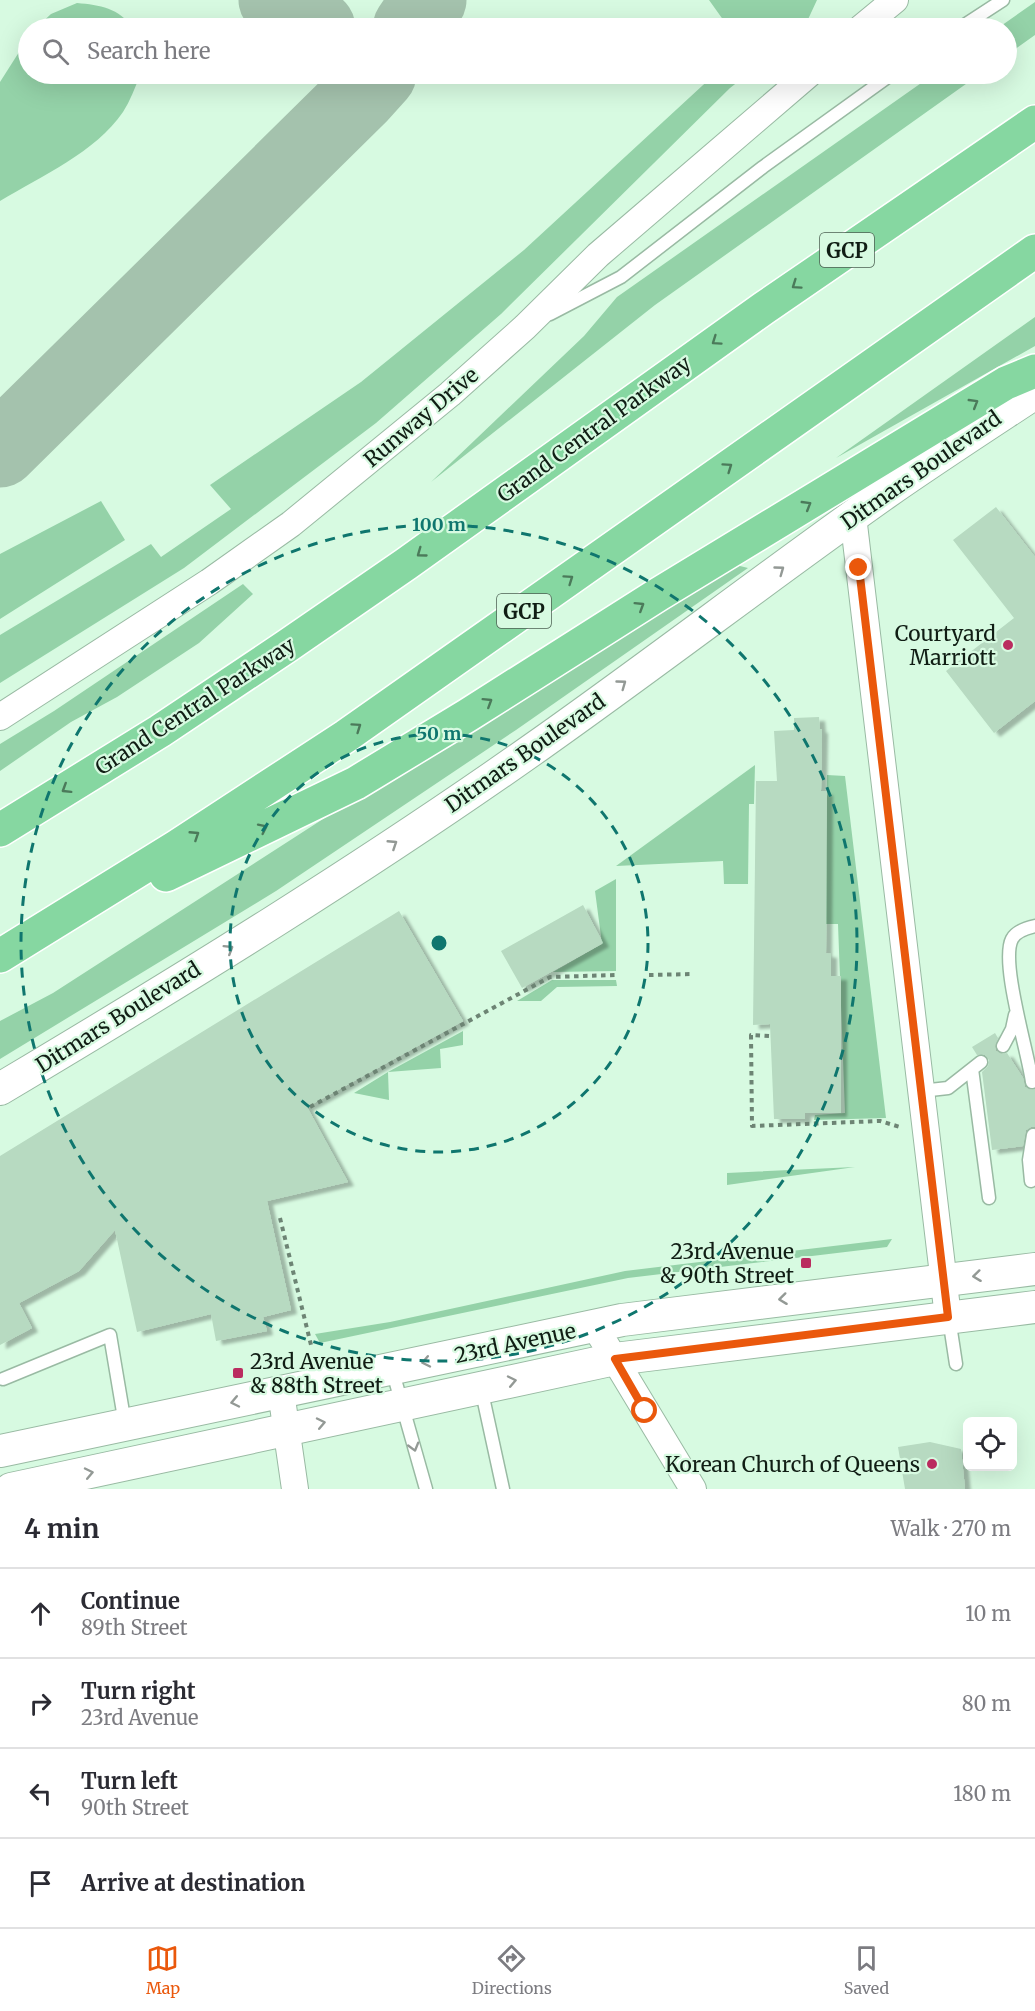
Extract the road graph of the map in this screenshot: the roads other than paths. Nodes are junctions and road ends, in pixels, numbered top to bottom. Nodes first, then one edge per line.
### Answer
1 (1003, 0) edge
2 (890, 1) edge
3 (872, 18) edge
4 (975, 18) edge
5 (797, 84) edge
6 (878, 84) edge
7 (1035, 100) edge
8 (1035, 122) edge
9 (931, 193) junction
10 (1035, 251) edge
11 (525, 327) junction
12 (1035, 371) edge
13 (1035, 393) edge
14 (853, 516) junction
15 (0, 717) edge
16 (0, 830) edge
17 (1035, 926) edge
18 (1, 955) edge
19 (1016, 1008) junction
20 (1003, 1046) dead end
21 (1032, 1082) dead end
22 (0, 1089) edge
23 (921, 1091) junction
24 (1034, 1135) dead end
25 (1030, 1181) dead end
26 (989, 1198) dead end
27 (1035, 1269) edge
28 (944, 1280) junction
29 (1035, 1307) edge
30 (948, 1317) junction
31 (594, 1325) junction
32 (615, 1359) junction
33 (956, 1364) dead end
34 (392, 1370) junction
35 (3, 1379) dead end
36 (481, 1388) junction
37 (281, 1392) junction
38 (402, 1405) junction
39 (126, 1425) junction
40 (287, 1430) junction
41 (0, 1451) edge
42 (11, 1489) edge
43 (295, 1489) edge
44 (426, 1489) edge
45 (503, 1489) edge
46 (693, 1489) edge

1 - 4 lane
2 - 3 street
5 - 11 street, Runway Drive
6 - 11 lane
7 - 9 highway
8 - 9 highway, Grand Central Parkway / GCP
9 -> 16 highway, Grand Central Parkway / GCP
18 -> 10 highway, GCP
11 - 15 street, Runway Drive
18 -> 12 highway
13 - 14 street, Ditmars Boulevard
22 -> 14 street, Ditmars Boulevard
14 - 23 street
17 - 19 lane
19 - 20 lane
19 - 21 lane
23 - 26 lane
23 - 28 street
24 - 25 lane
27 -> 28 street, 23rd Avenue
28 - 30 street
28 -> 31 street, 23rd Avenue
29 - 30 street, 23rd Avenue
30 - 32 street, 23rd Avenue
30 - 33 lane
31 - 32 street
31 -> 34 street, 23rd Avenue
36 -> 32 street, 23rd Avenue
32 - 46 street
34 - 37 street, 23rd Avenue
34 - 38 lane
35 - 39 lane
36 - 38 street, 23rd Avenue
36 - 45 lane
37 -> 39 street, 23rd Avenue
37 - 40 street
40 -> 38 street, 23rd Avenue
38 -> 44 lane
39 - 41 street, 23rd Avenue
42 -> 40 street, 23rd Avenue
40 - 43 street

